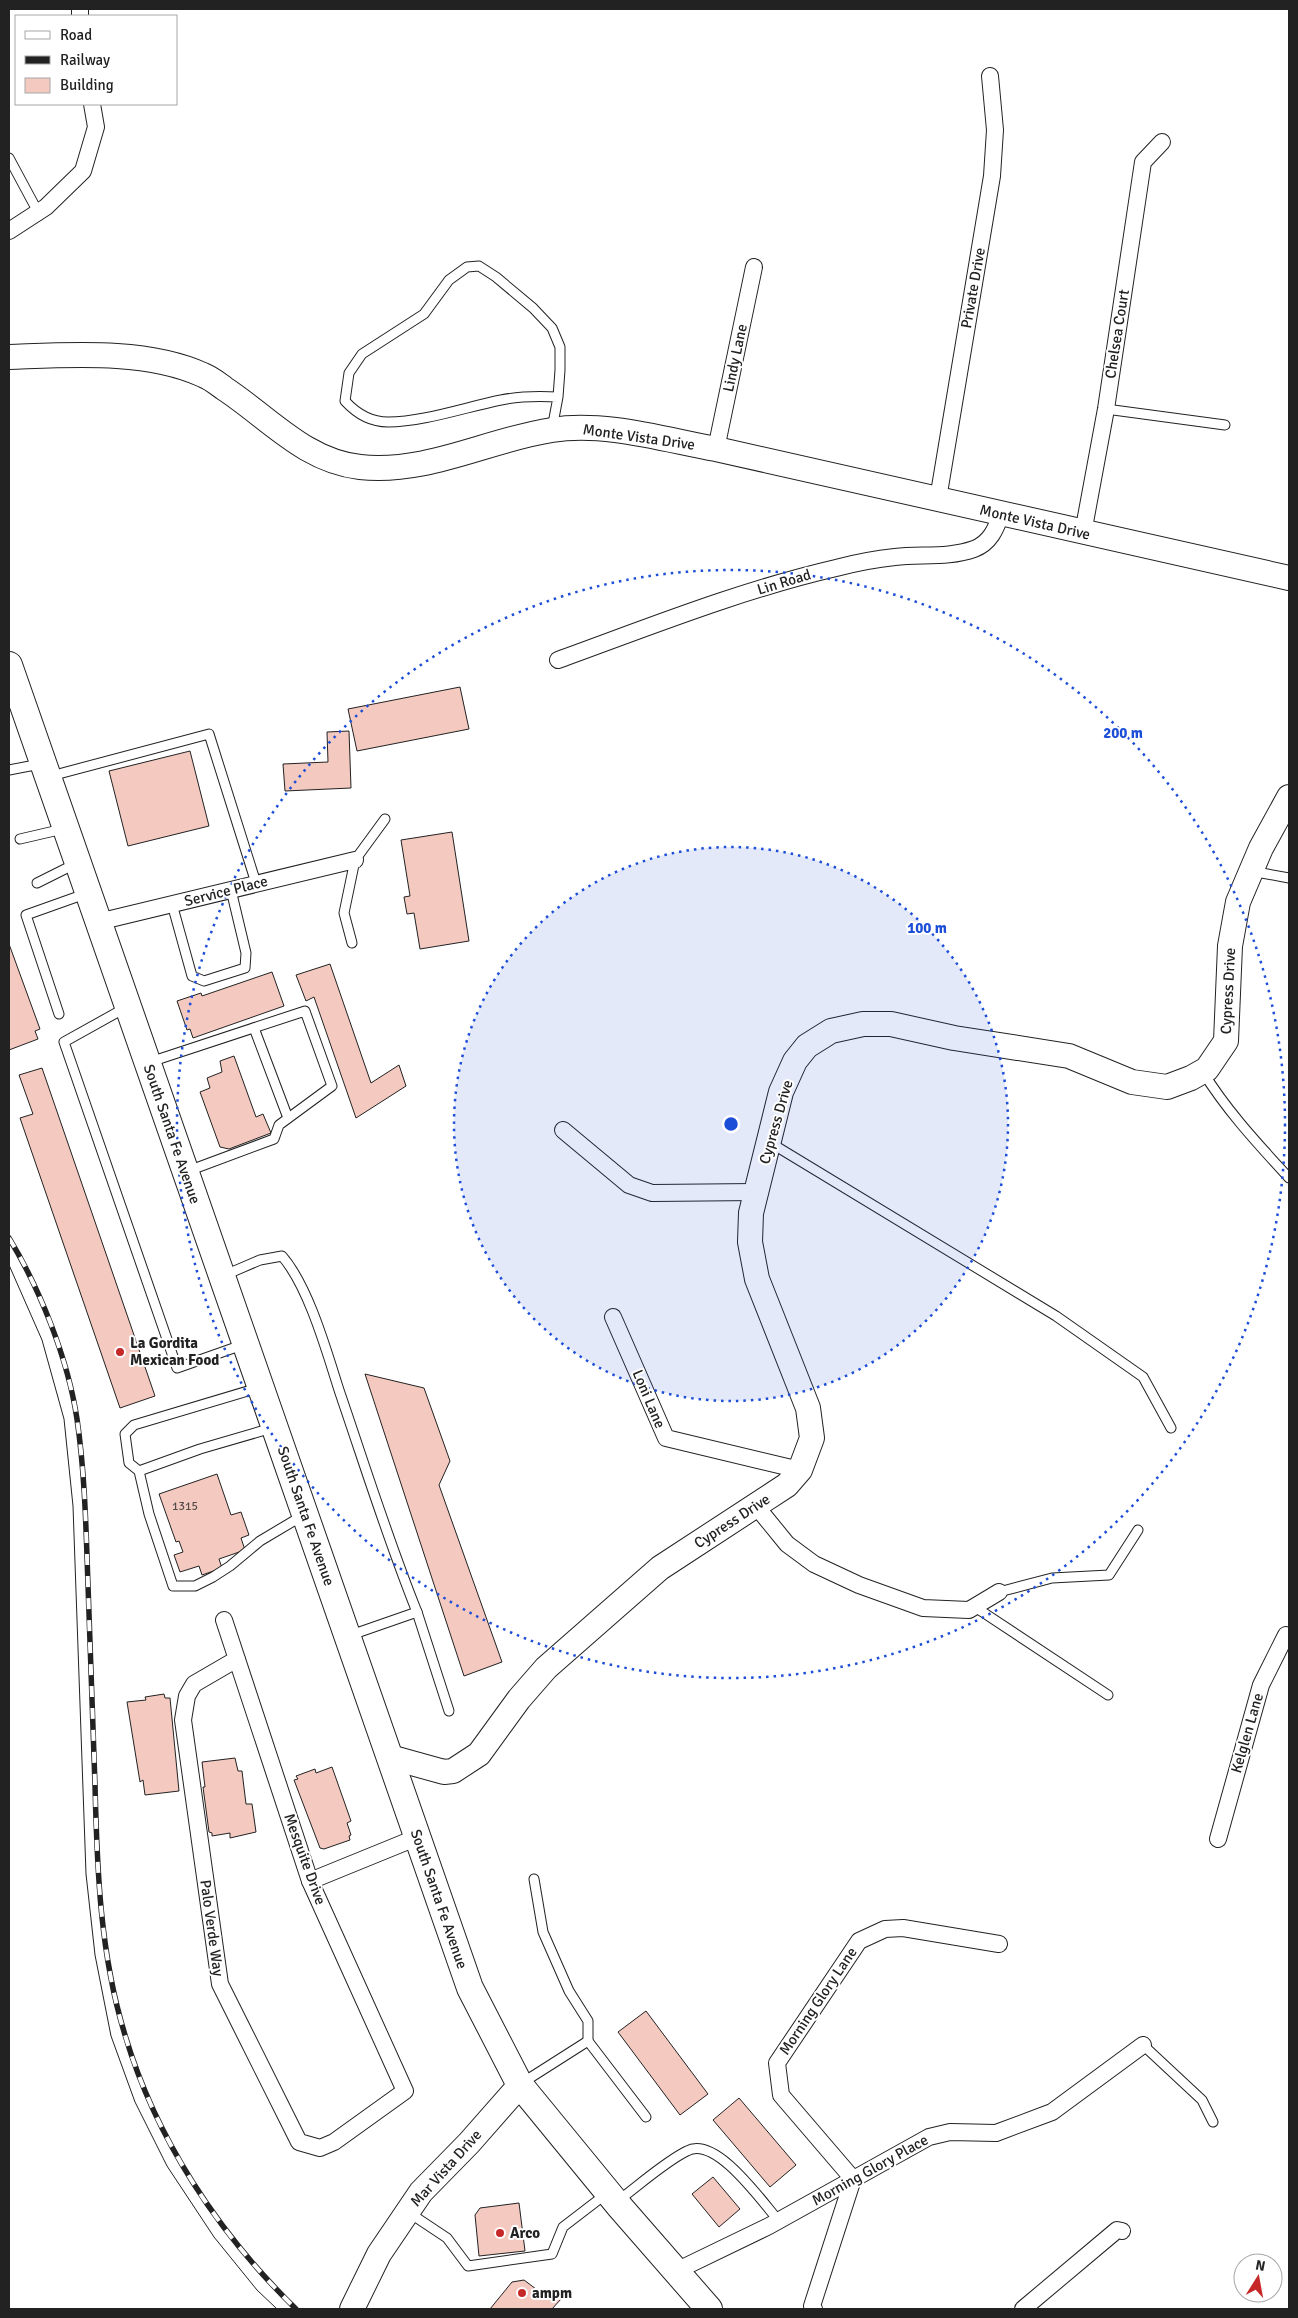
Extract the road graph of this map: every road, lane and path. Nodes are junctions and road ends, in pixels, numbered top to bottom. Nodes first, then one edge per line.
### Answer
1 (990, 76) dead end
2 (92, 105) edge
3 (1162, 142) dead end
4 (9, 158) edge
5 (38, 212) junction
6 (9, 231) edge
7 (754, 267) dead end
8 (9, 357) edge
9 (558, 397) junction
10 (1106, 410) junction
11 (1225, 424) dead end
12 (552, 430) junction
13 (716, 449) junction
14 (938, 499) junction
15 (1001, 514) junction
16 (1083, 533) junction
17 (1289, 578) edge
18 (558, 660) dead end
19 (9, 665) edge
20 (13, 690) edge
21 (9, 770) edge
22 (46, 770) junction
23 (1289, 796) edge
24 (385, 819) dead end
25 (65, 828) junction
26 (20, 839) dead end
27 (355, 860) junction
28 (78, 863) junction
29 (1251, 871) junction
30 (1289, 878) edge
31 (37, 883) dead end
32 (256, 884) junction
33 (231, 890) junction
34 (88, 893) junction
35 (172, 904) junction
36 (98, 922) junction
37 (352, 943) dead end
38 (128, 1007) junction
39 (59, 1014) dead end
40 (254, 1028) junction
41 (147, 1062) junction
42 (1202, 1072) junction
43 (288, 1118) junction
44 (563, 1130) dead end
45 (769, 1142) junction
46 (185, 1171) junction
47 (1289, 1178) edge
48 (756, 1192) junction
49 (222, 1276) junction
50 (613, 1317) dead end
51 (246, 1344) junction
52 (261, 1387) junction
53 (275, 1427) junction
54 (1171, 1428) dead end
55 (800, 1470) junction
56 (139, 1471) junction
57 (756, 1506) junction
58 (305, 1514) junction
59 (1138, 1530) dead end
60 (999, 1592) joint
61 (974, 1607) junction
62 (416, 1612) junction
63 (224, 1620) dead end
64 (348, 1636) junction
65 (1289, 1636) edge
66 (237, 1658) junction
67 (1108, 1695) dead end
68 (449, 1711) dead end
69 (390, 1757) junction
70 (418, 1837) junction
71 (1218, 1839) dead end
72 (310, 1880) junction
73 (534, 1880) dead end
74 (999, 1944) dead end
75 (588, 2041) junction
76 (1143, 2045) joint
77 (520, 2085) junction
78 (405, 2091) joint
79 (646, 2117) dead end
80 (1213, 2122) dead end
81 (852, 2179) junction
82 (612, 2197) junction
83 (408, 2212) junction
84 (779, 2221) junction
85 (1122, 2230) dead end
86 (676, 2272) junction
87 (352, 2309) edge
88 (709, 2309) edge
89 (814, 2309) edge
90 (1023, 2309) edge

1 - 14 street, Private Drive
2 - 5 street
3 - 10 street, Chelsea Court
4 - 5 lane
5 - 6 street
7 - 13 street, Lindy Lane
8 - 12 street, Monte Vista Drive
9 - 9 lane
9 - 12 lane
10 - 11 lane
10 - 16 street, Chelsea Court
12 - 13 street, Monte Vista Drive
13 - 14 street, Monte Vista Drive
14 - 15 street, Monte Vista Drive
15 - 16 street, Monte Vista Drive
15 - 18 street, Lin Road
16 - 17 street, Monte Vista Drive
19 - 20 main road, South Santa Fe Avenue
20 - 22 main road, South Santa Fe Avenue
21 - 22 lane
22 - 25 main road, South Santa Fe Avenue
22 - 32 lane
23 - 29 street, Cypress Drive
24 - 27 lane
25 - 26 lane
25 - 28 main road, South Santa Fe Avenue
27 - 32 street, Service Place
27 - 37 lane
28 - 31 lane
28 - 34 main road, South Santa Fe Avenue
29 - 30 lane
29 - 42 street, Cypress Drive
32 - 33 street, Service Place
33 - 35 street, Service Place
33 - 35 lane
34 - 36 main road, South Santa Fe Avenue
34 - 39 lane
35 - 36 street, Service Place
36 - 38 main road, South Santa Fe Avenue
38 - 41 main road, South Santa Fe Avenue
38 - 51 lane
40 - 41 lane
40 - 43 lane
40 - 43 lane
41 - 46 main road, South Santa Fe Avenue
42 - 45 street, Cypress Drive
42 - 47 lane
43 - 46 lane
44 - 48 street
45 - 48 street, Cypress Drive
45 - 54 lane
46 - 49 main road, South Santa Fe Avenue
48 - 55 street, Cypress Drive
49 - 51 main road, South Santa Fe Avenue
49 - 62 lane
50 - 55 street, Loni Lane
51 - 52 main road, South Santa Fe Avenue
52 - 53 main road, South Santa Fe Avenue
52 - 56 lane
53 - 56 lane
53 - 58 main road, South Santa Fe Avenue
55 - 57 street, Cypress Drive
56 - 58 lane
57 - 61 street
57 - 69 street, Cypress Drive
58 - 64 main road, South Santa Fe Avenue
59 - 60 lane
60 - 61 street
61 - 67 lane
62 - 64 lane
62 - 68 lane
63 - 66 street, Mesquite Drive
64 - 69 main road, South Santa Fe Avenue
65 - 71 street, Kelglen Lane
66 - 72 street, Mesquite Drive
66 - 78 street, Palo Verde Way
69 - 70 main road, South Santa Fe Avenue
70 - 72 street
70 - 77 main road, South Santa Fe Avenue
72 - 78 street, Mesquite Drive
73 - 75 lane
74 - 81 street, Morning Glory Lane
75 - 77 lane
75 - 79 lane
76 - 80 lane
76 - 81 street, Morning Glory Place
77 - 82 main road, South Santa Fe Avenue
77 - 83 street, Mar Vista Drive
81 - 84 street, Morning Glory Place
81 - 89 street
82 - 83 lane
82 - 84 lane
82 - 86 main road, South Santa Fe Avenue
83 - 87 street, Mar Vista Drive
84 - 86 street, Morning Glory Place
85 - 90 street
86 - 88 main road, South Santa Fe Avenue

